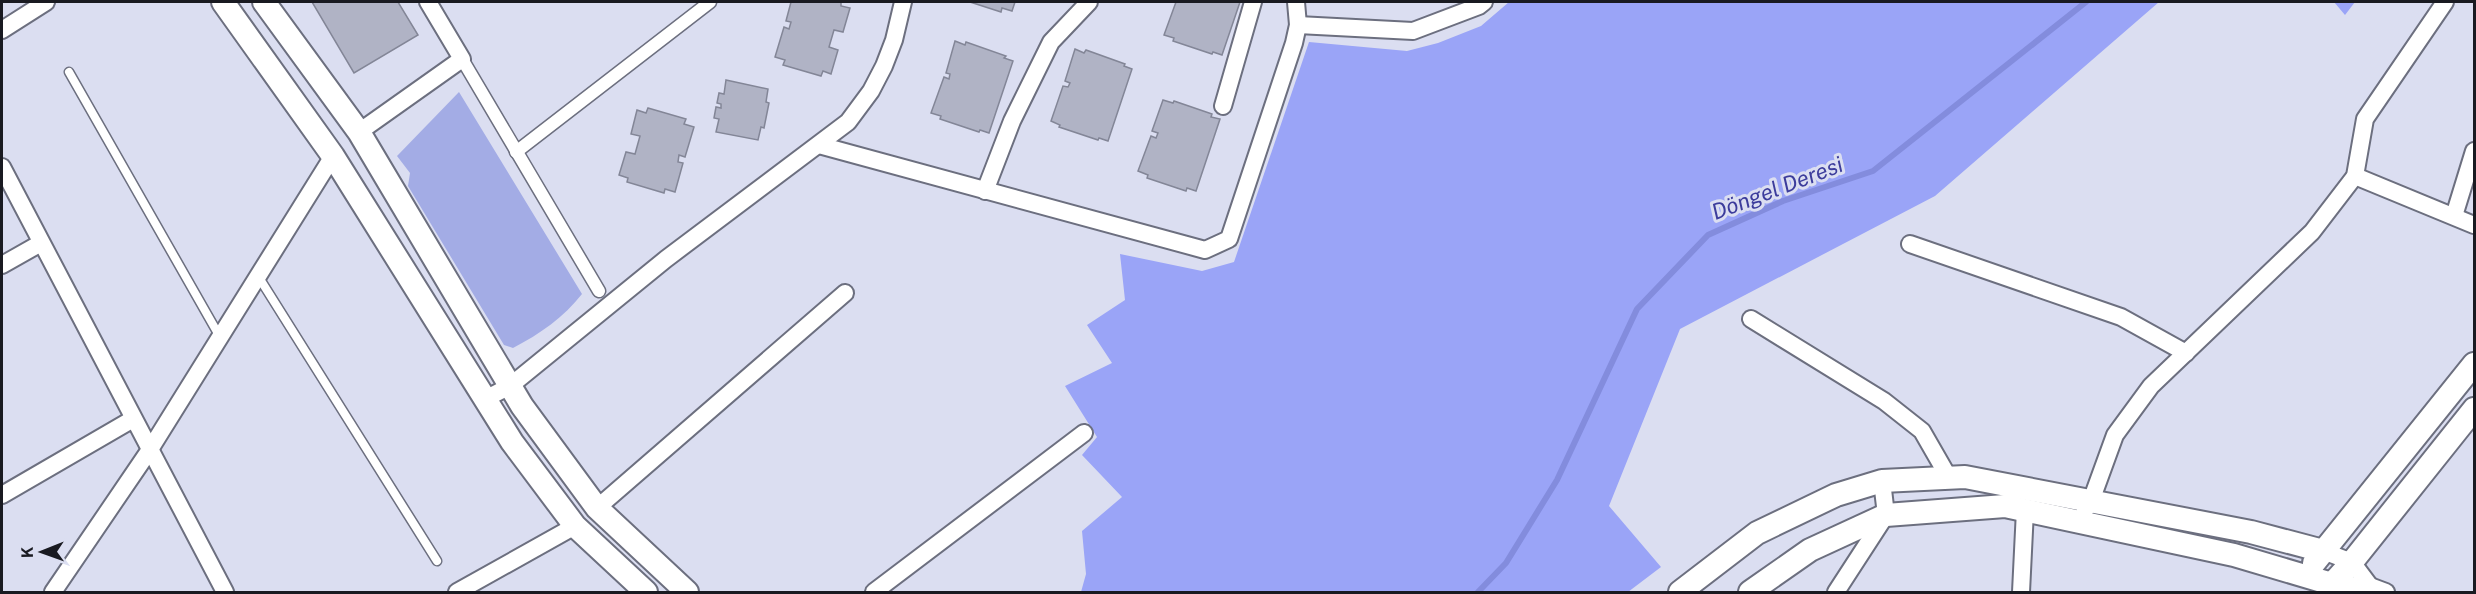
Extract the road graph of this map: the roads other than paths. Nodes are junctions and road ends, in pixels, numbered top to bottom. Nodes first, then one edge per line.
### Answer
1 (46, 2) edge
2 (223, 2) edge
3 (264, 2) edge
4 (428, 2) edge
5 (710, 2) edge
6 (903, 2) edge
7 (1089, 2) edge
8 (1253, 2) edge
9 (1296, 2) edge
10 (1484, 2) edge
11 (2445, 2) edge
12 (1298, 25) junction
13 (2, 30) edge
14 (462, 59) junction
15 (69, 72) dead end
16 (1223, 106) dead end
17 (359, 132) junction
18 (819, 145) junction
19 (2475, 151) edge
20 (516, 152) junction
21 (333, 156) junction
22 (2, 167) edge
23 (2355, 176) junction
24 (985, 190) junction
25 (2454, 216) junction
26 (2475, 225) edge
27 (41, 243) junction
28 (1911, 244) dead end
29 (2, 265) edge
30 (258, 276) junction
31 (599, 291) dead end
32 (845, 293) dead end
33 (1751, 319) dead end
34 (220, 337) junction
35 (2186, 353) junction
36 (2475, 363) edge
37 (510, 386) junction
38 (485, 399) junction
39 (2475, 409) edge
40 (133, 419) junction
41 (1084, 433) dead end
42 (149, 451) junction
43 (1949, 478) junction
44 (1882, 481) junction
45 (2, 495) edge
46 (2091, 501) junction
47 (597, 508) junction
48 (2025, 510) junction
49 (1886, 516) junction
50 (2077, 521) junction
51 (575, 526) junction
52 (2323, 551) junction
53 (437, 561) dead end
54 (2352, 562) junction
55 (2305, 575) junction
56 (2332, 584) junction
57 (2378, 589) edge
58 (56, 591) edge
59 (642, 591) edge
60 (225, 592) edge
61 (457, 592) edge
62 (687, 592) edge
63 (874, 592) edge
64 (1680, 592) edge
65 (1750, 592) edge
66 (1836, 592) edge
67 (2021, 592) edge

1 - 13 street
2 - 21 main road
3 - 17 main road
4 - 14 street
5 - 20 street
6 - 18 street
7 - 24 street
8 - 16 street
9 - 12 street
10 - 12 street
11 - 23 street
12 - 24 street
14 - 17 street
14 - 20 street
15 - 34 lane
17 - 37 main road
18 - 24 street
18 - 37 street
19 - 25 street
20 - 31 street
21 - 30 street
21 - 38 main road
22 - 27 street
23 - 25 street
23 - 35 street
25 - 26 street
27 - 29 street
27 - 40 street
28 - 35 street
30 - 34 street
30 - 53 lane
32 - 47 street
33 - 43 street
34 - 42 street
35 - 46 street
36 - 52 main road
37 - 38 street
37 - 47 main road
38 - 51 main road
39 - 54 main road
40 - 42 street
40 - 45 street
41 - 63 street
42 - 58 street
42 - 60 street
43 - 44 main road
43 - 46 main road
44 - 49 street
44 - 64 main road
46 - 50 street
46 - 52 main road
47 - 62 main road
48 - 49 main road
48 - 50 main road
48 - 67 street
49 - 65 main road
49 - 66 street
50 - 55 main road
51 - 59 main road
51 - 61 street
52 - 54 street
52 - 55 main road
54 - 56 main road
54 - 57 street
55 - 56 main road
56 - 57 street

